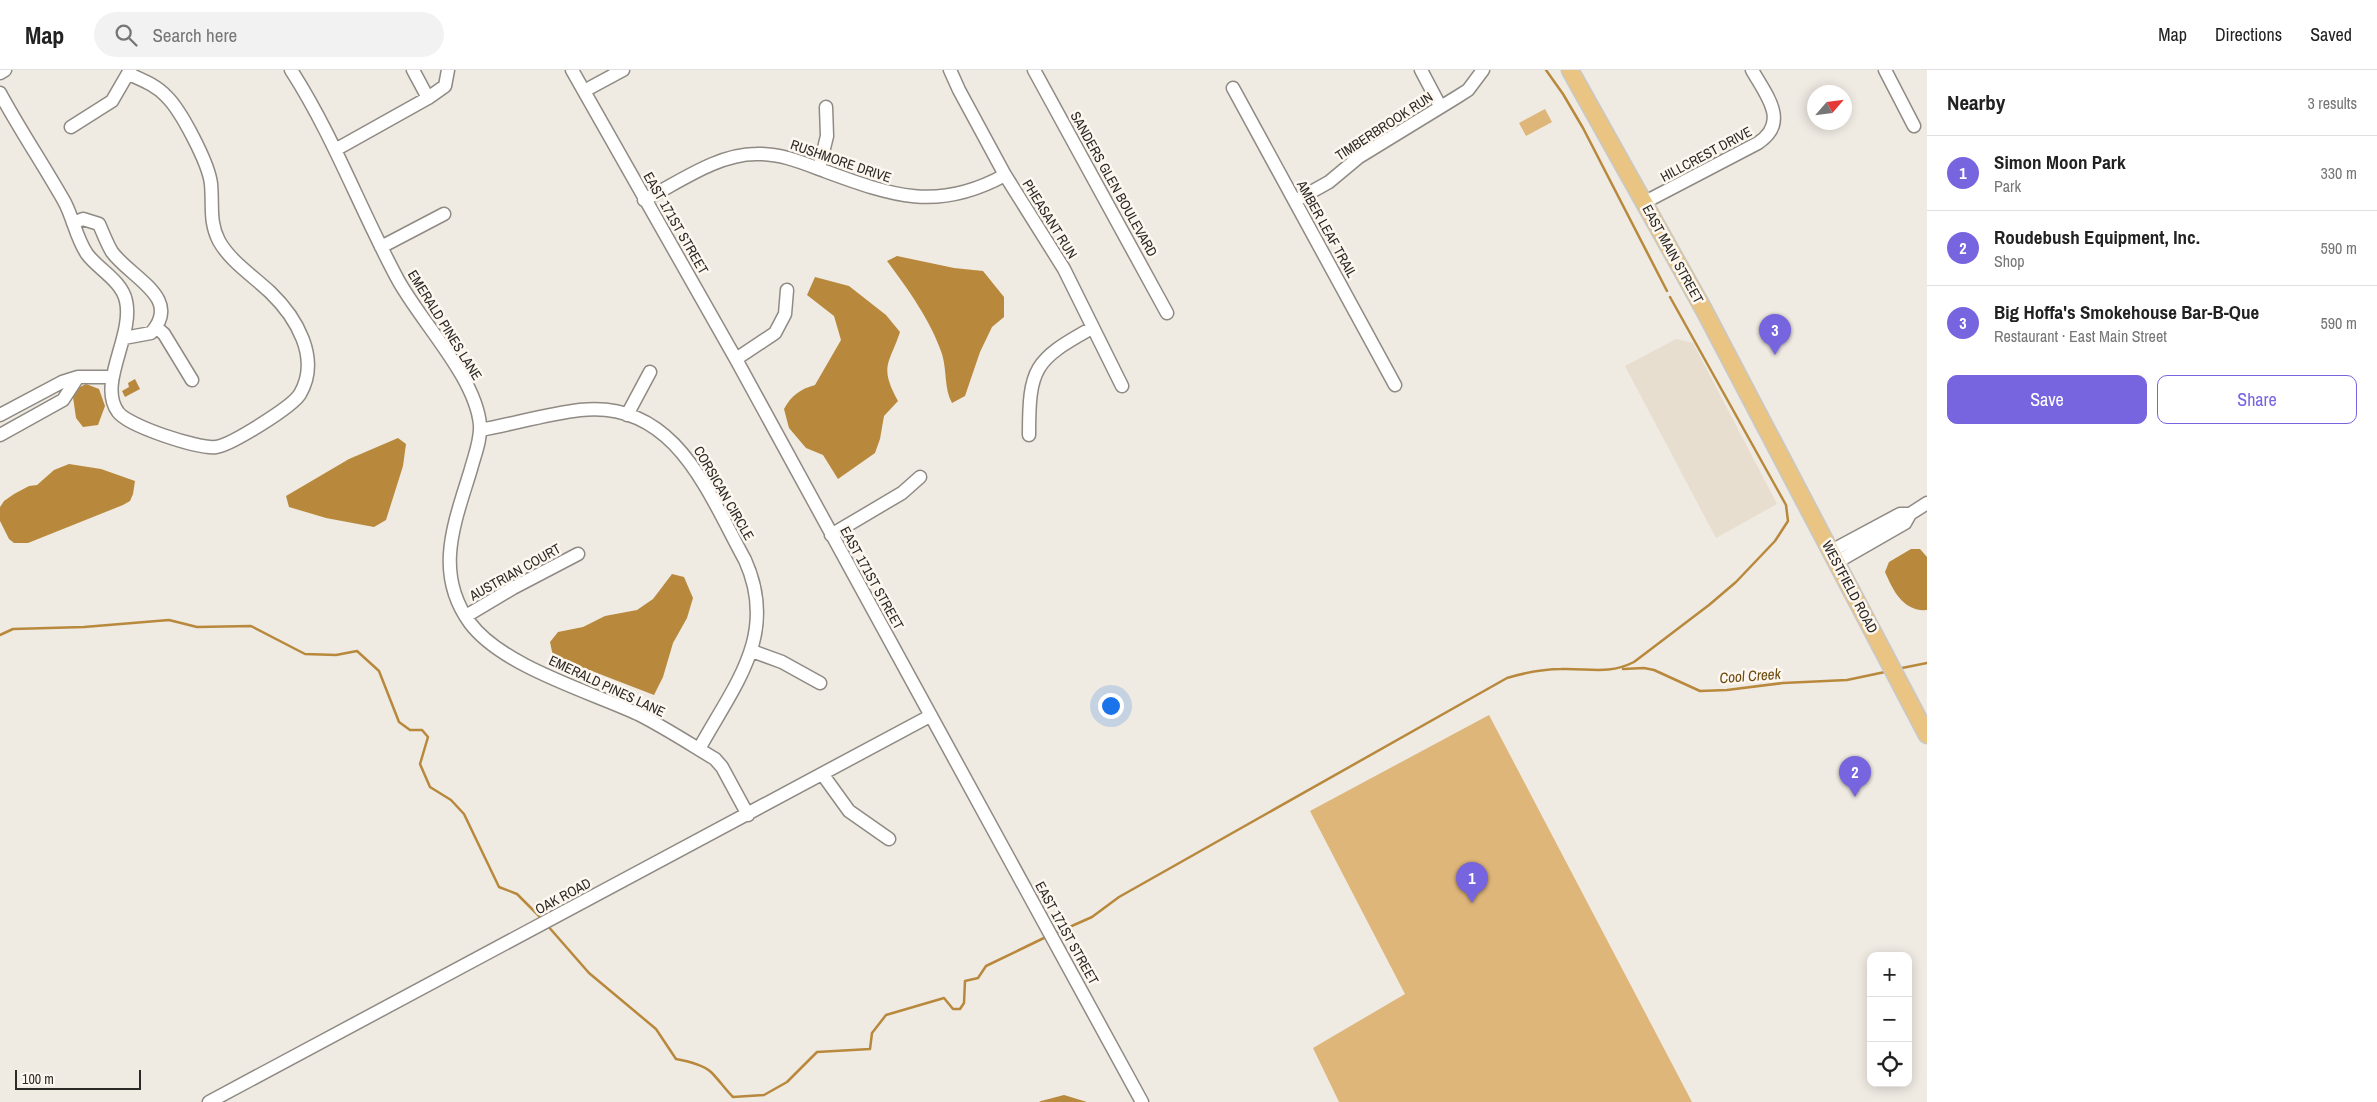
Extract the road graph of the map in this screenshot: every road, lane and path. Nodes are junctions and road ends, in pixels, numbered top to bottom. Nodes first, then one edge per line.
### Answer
1 (5, 70) edge
2 (291, 70) edge
3 (413, 70) edge
4 (448, 70) edge
5 (572, 70) edge
6 (623, 70) edge
7 (950, 70) edge
8 (1034, 70) edge
9 (1421, 70) edge
10 (1483, 70) edge
11 (1570, 70) edge
12 (1752, 70) edge
13 (1885, 70) edge
14 (130, 72) edge
15 (0, 73) edge
16 (1233, 88) dead end
17 (584, 92) junction
18 (0, 94) edge
19 (428, 98) junction
20 (1440, 106) junction
21 (826, 107) dead end
22 (1914, 126) dead end
23 (71, 127) dead end
24 (335, 150) junction
25 (819, 169) junction
26 (1005, 174) junction
27 (644, 200) junction
28 (1294, 200) junction
29 (1645, 202) junction
30 (444, 214) dead end
31 (72, 222) junction
32 (381, 247) junction
33 (787, 290) dead end
34 (1167, 313) dead end
35 (156, 327) junction
36 (1092, 328) junction
37 (124, 338) junction
38 (736, 359) junction
39 (650, 372) dead end
40 (78, 377) junction
41 (113, 377) junction
42 (192, 380) dead end
43 (1395, 385) dead end
44 (1122, 386) dead end
45 (0, 415) edge
46 (627, 415) junction
47 (480, 430) junction
48 (0, 435) edge
49 (1029, 435) dead end
50 (1772, 440) joint
51 (920, 477) dead end
52 (1927, 503) edge
53 (831, 535) junction
54 (578, 554) dead end
55 (1834, 556) junction
56 (466, 616) junction
57 (752, 651) junction
58 (820, 683) dead end
59 (930, 716) junction
60 (1927, 735) edge
61 (699, 749) junction
62 (823, 775) junction
63 (748, 814) junction
64 (889, 839) dead end
65 (209, 1102) edge
66 (1142, 1102) edge

1 - 15 street
2 - 24 street, EMERALD PINES LANE
3 - 19 street
4 - 19 street
5 - 17 street, EAST 171ST STREET
6 - 17 street
7 - 26 street, PHEASANT RUN
8 - 34 street, SANDERS GLEN BOULEVARD
9 - 20 street
10 - 20 street, TIMBERBROOK RUN
11 - 29 main road, EAST MAIN STREET
12 - 29 street, HILLCREST DRIVE
13 - 22 street
14 - 23 street
14 - 41 street
16 - 28 street, AMBER LEAF TRAIL
17 - 27 street, EAST 171ST STREET
18 - 31 street
19 - 24 street
20 - 28 street, TIMBERBROOK RUN
21 - 25 street
24 - 32 street, EMERALD PINES LANE
25 - 26 street, RUSHMORE DRIVE
25 - 27 street, RUSHMORE DRIVE
26 - 36 street, PHEASANT RUN
27 - 38 street, EAST 171ST STREET
28 - 43 street, AMBER LEAF TRAIL
29 - 50 main road, EAST MAIN STREET
30 - 32 street
31 - 35 street
31 - 37 street
32 - 47 street, EMERALD PINES LANE
33 - 38 street
35 - 37 street
35 - 42 street
36 - 44 street, PHEASANT RUN
36 - 49 street
37 - 41 street
38 - 53 street, EAST 171ST STREET
39 - 46 street
40 - 41 street
40 - 45 street
40 - 48 street
46 - 47 street, CORSICAN CIRCLE
46 - 57 street, CORSICAN CIRCLE
47 - 56 street, EMERALD PINES LANE
50 - 55 main road, WESTFIELD ROAD
51 - 53 street
52 - 55 street
53 - 59 street, EAST 171ST STREET
54 - 56 street, AUSTRIAN COURT
55 - 60 main road, WESTFIELD ROAD
56 - 61 street, EMERALD PINES LANE
57 - 58 street
57 - 61 street, CORSICAN CIRCLE
59 - 62 street, OAK ROAD
59 - 66 street, EAST 171ST STREET
61 - 63 street, EMERALD PINES LANE
62 - 63 street, OAK ROAD
62 - 64 street
63 - 65 street, OAK ROAD

